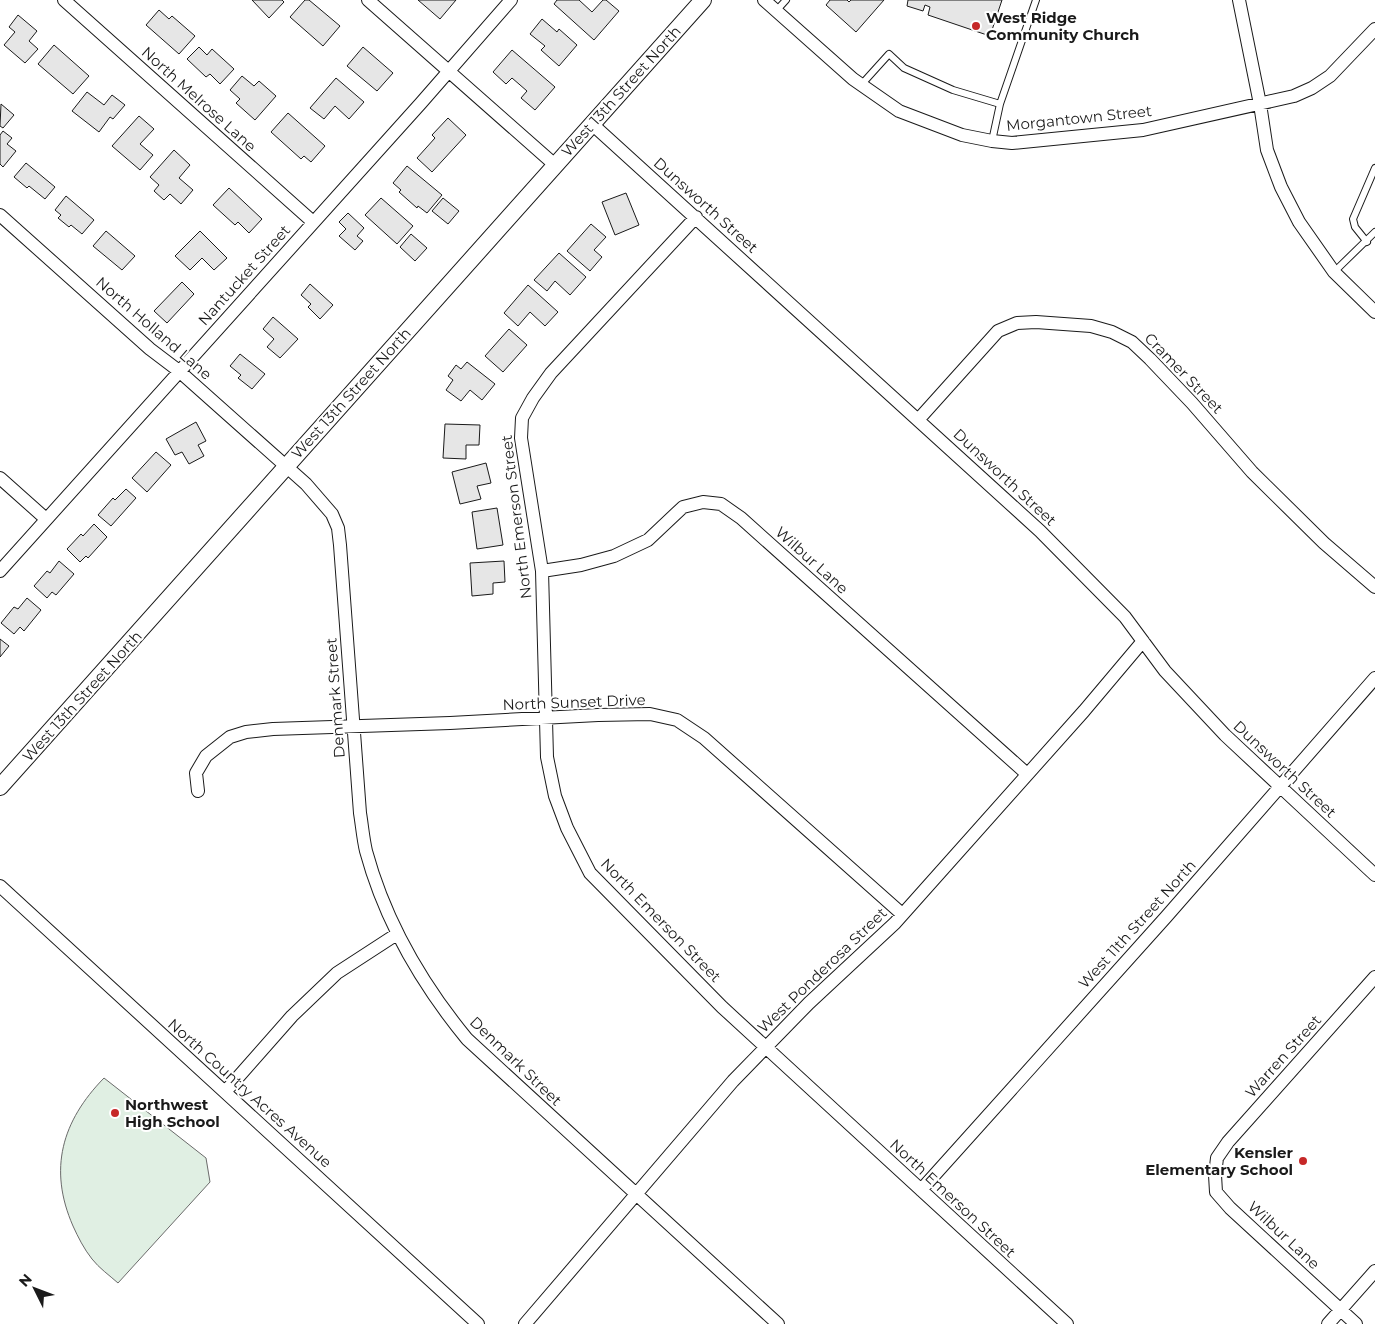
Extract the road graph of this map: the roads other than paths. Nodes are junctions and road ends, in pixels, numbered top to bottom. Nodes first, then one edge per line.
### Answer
1 (64, 0) edge
2 (368, 0) edge
3 (511, 0) edge
4 (703, 0) edge
5 (764, 0) edge
6 (786, 0) edge
7 (1036, 0) edge
8 (1240, 0) edge
9 (776, 11) junction
10 (1375, 29) edge
11 (449, 71) junction
12 (861, 85) junction
13 (1000, 104) junction
14 (1260, 104) junction
15 (592, 124) junction
16 (992, 141) junction
17 (555, 165) junction
18 (1375, 168) edge
19 (0, 215) edge
20 (696, 217) junction
21 (313, 222) junction
22 (1375, 232) edge
23 (1366, 242) junction
24 (1334, 272) junction
25 (1375, 312) edge
26 (179, 371) junction
27 (918, 420) junction
28 (286, 466) junction
29 (0, 478) edge
30 (46, 519) junction
31 (0, 571) edge
32 (542, 571) junction
33 (1375, 587) edge
34 (1143, 642) junction
35 (1375, 678) edge
36 (545, 718) junction
37 (354, 727) junction
38 (1028, 774) junction
39 (1280, 786) junction
40 (0, 787) edge
41 (198, 791) dead end
42 (1375, 875) edge
43 (0, 886) edge
44 (902, 914) junction
45 (397, 934) junction
46 (1375, 977) edge
47 (766, 1047) junction
48 (225, 1092) junction
49 (1217, 1158) joint
50 (921, 1190) junction
51 (636, 1194) junction
52 (1375, 1270) edge
53 (1340, 1310) junction
54 (478, 1324) edge
55 (524, 1324) edge
56 (778, 1324) edge
57 (1067, 1324) edge
58 (1328, 1324) edge
59 (1356, 1324) edge

1 - 21 street, North Melrose Lane
2 - 11 street
3 - 11 street, Nantucket Street
4 - 15 street, West 13th Street North
5 - 9 street, Morgantown Street
6 - 9 lane
7 - 13 lane
8 - 14 street
9 - 12 street, Morgantown Street
10 - 14 street, Morgantown Street
11 - 17 street
11 - 21 street, Nantucket Street
12 - 13 lane
12 - 16 street, Morgantown Street
13 - 16 lane
14 - 16 street, Morgantown Street
14 - 24 street
15 - 17 street, West 13th Street North
15 - 20 street, Dunsworth Street
17 - 28 street, West 13th Street North
18 - 23 lane
19 - 26 street, North Holland Lane
20 - 27 street, Dunsworth Street
20 - 32 street, North Emerson Street
21 - 26 street, Nantucket Street
22 - 23 lane
23 - 24 lane
24 - 25 street
26 - 28 street, North Holland Lane
26 - 30 street, Nantucket Street
27 - 33 street, Cramer Street
27 - 34 street, Dunsworth Street
28 - 37 street, Denmark Street
28 - 40 street, West 13th Street North
29 - 30 street
30 - 31 street, Nantucket Street
32 - 36 street, North Emerson Street
32 - 38 street, Wilbur Lane
34 - 38 street, West Ponderosa Street
34 - 39 street, Dunsworth Street
35 - 39 street, West 11th Street North
36 - 37 street, North Sunset Drive
36 - 44 street, North Sunset Drive
36 - 47 street, North Emerson Street
37 - 41 street, North Sunset Drive
37 - 45 street, Denmark Street
38 - 44 street, West Ponderosa Street
39 - 42 street, Dunsworth Street
39 - 50 street, West 11th Street North
43 - 48 street, North Country Acres Avenue
44 - 47 street, West Ponderosa Street
45 - 48 street
45 - 51 street, Denmark Street
46 - 49 street, Warren Street
47 - 50 street, North Emerson Street
47 - 51 street, West Ponderosa Street
48 - 54 street, North Country Acres Avenue
49 - 53 street, Wilbur Lane
50 - 57 street, North Emerson Street
51 - 55 street, West Ponderosa Street
51 - 56 street, Denmark Street
52 - 53 street
53 - 58 street
53 - 59 street, Wilbur Lane

